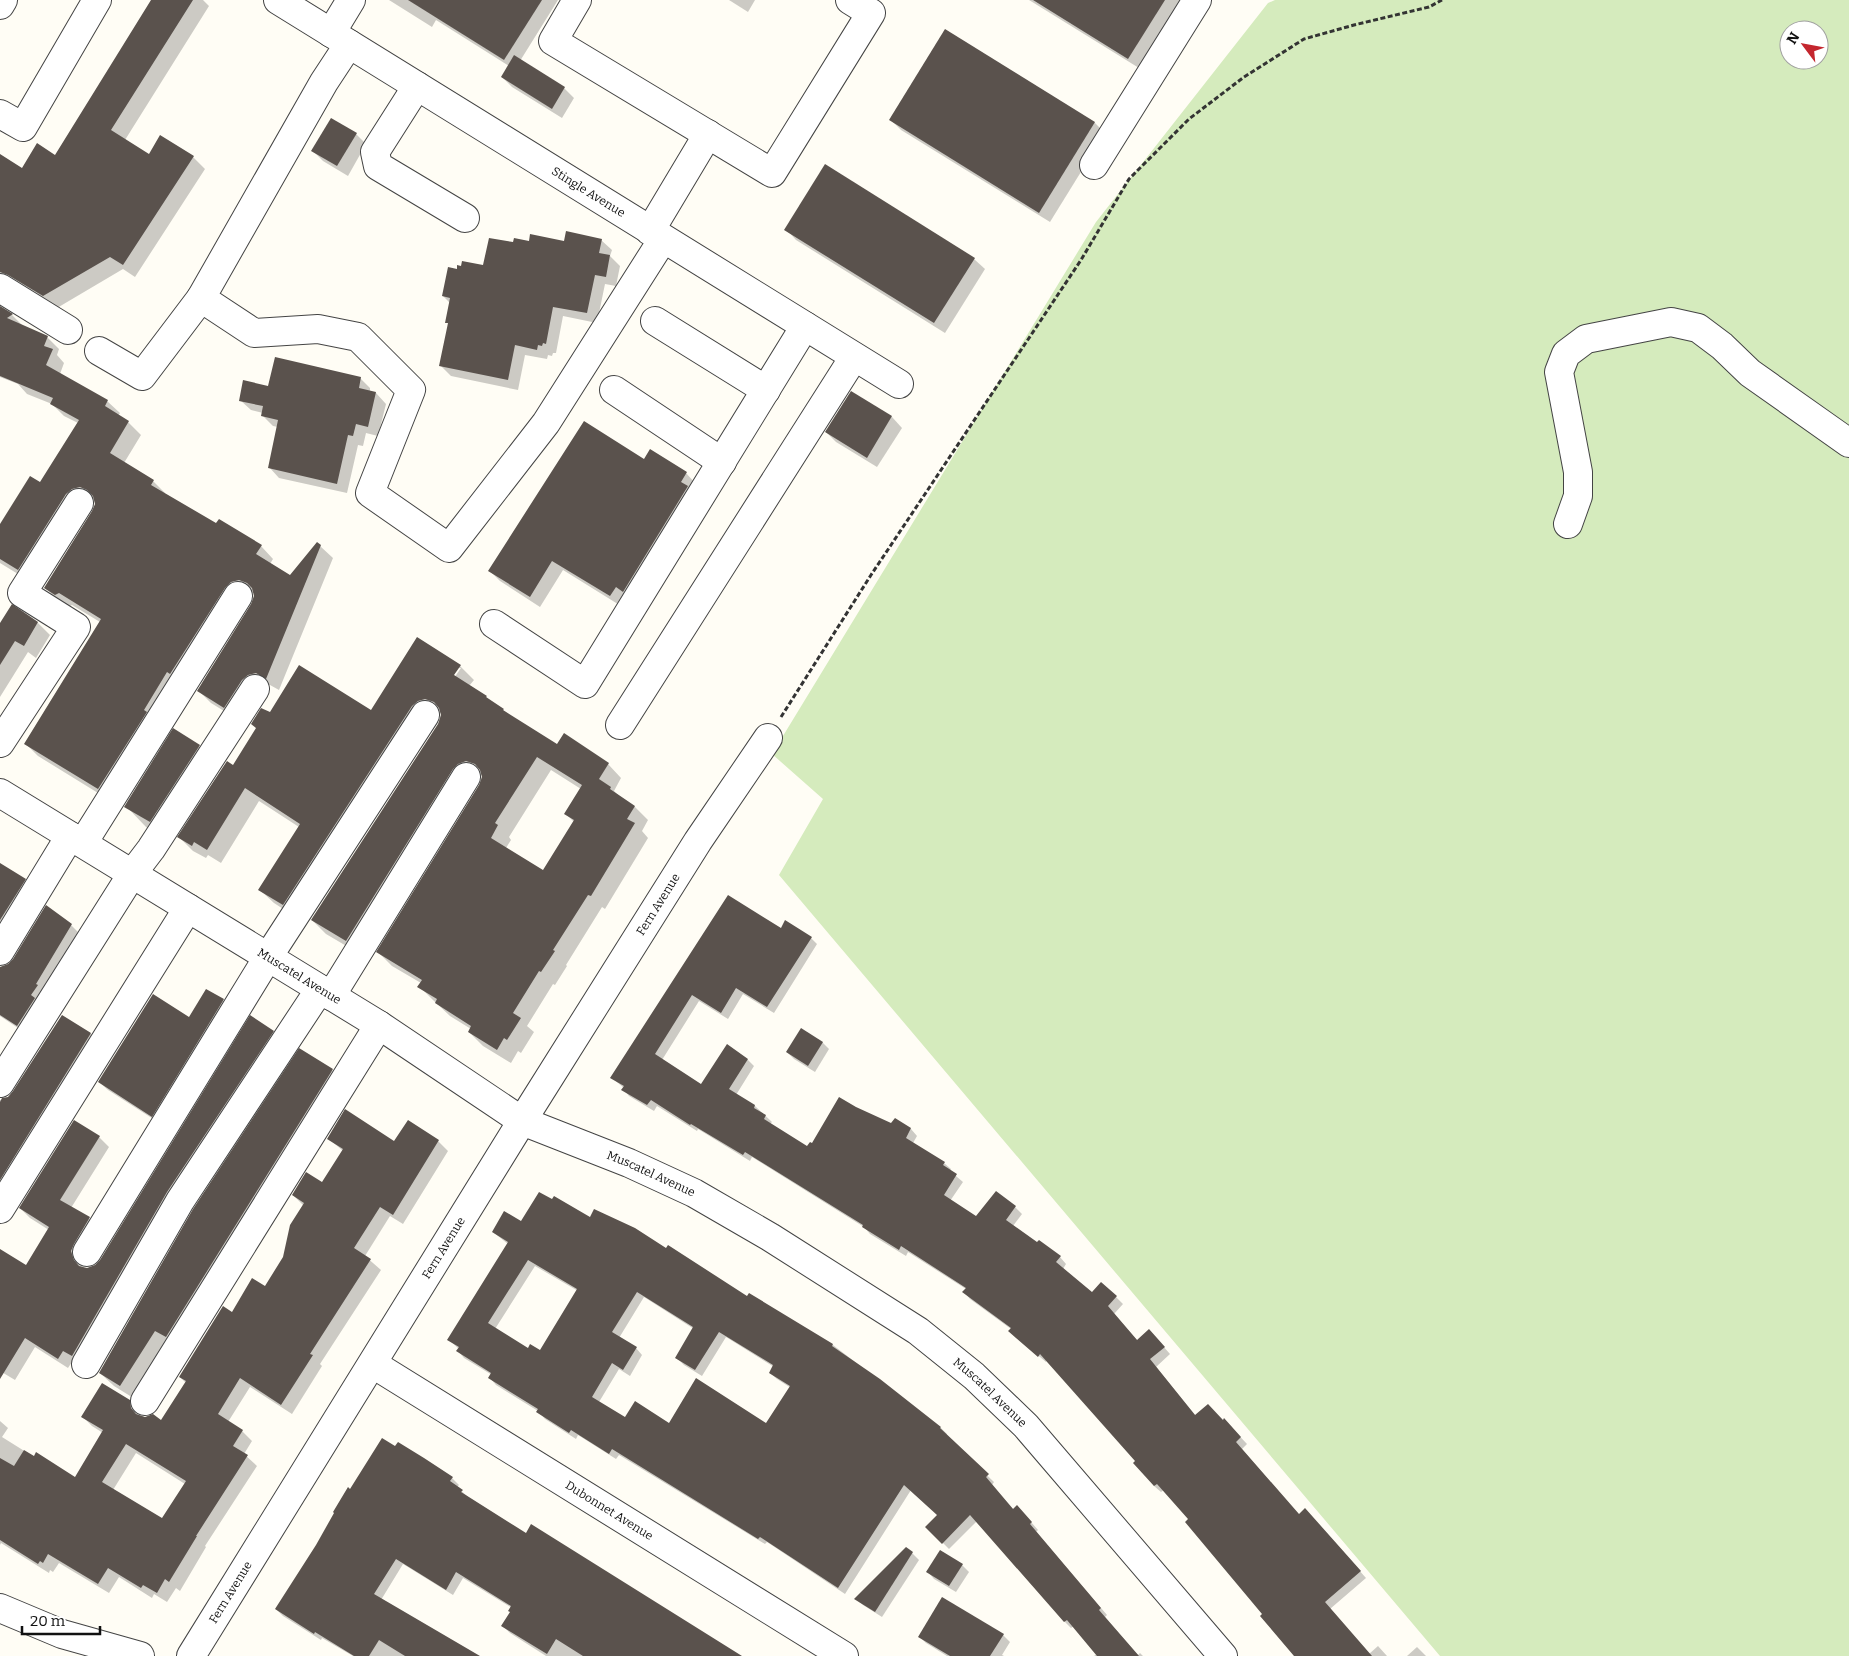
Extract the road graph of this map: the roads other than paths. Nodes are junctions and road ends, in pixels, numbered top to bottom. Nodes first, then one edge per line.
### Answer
1 (3, 0) edge
2 (96, 0) edge
3 (278, 0) edge
4 (352, 0) edge
5 (577, 0) edge
6 (850, 0) edge
7 (1197, 0) edge
8 (0, 5) edge
9 (340, 39) junction
10 (417, 86) junction
11 (0, 114) edge
12 (708, 134) junction
13 (1094, 165) dead end
14 (466, 218) dead end
15 (657, 235) junction
16 (0, 288) edge
17 (201, 298) junction
18 (655, 321) dead end
19 (805, 326) junction
20 (68, 330) dead end
21 (99, 350) dead end
22 (854, 357) junction
23 (899, 384) dead end
24 (614, 390) dead end
25 (766, 390) junction
26 (1849, 443) edge
27 (722, 462) junction
28 (79, 503) dead end
29 (1568, 524) dead end
30 (238, 596) dead end
31 (494, 624) dead end
32 (255, 689) dead end
33 (425, 715) dead end
34 (620, 725) dead end
35 (768, 738) road end
36 (0, 743) edge
37 (466, 777) dead end
38 (0, 793) edge
39 (76, 840) junction
40 (132, 874) junction
41 (188, 908) junction
42 (0, 951) edge
43 (268, 957) junction
44 (326, 992) junction
45 (379, 1025) junction
46 (0, 1083) edge
47 (522, 1121) junction
48 (0, 1209) edge
49 (87, 1252) dead end
50 (86, 1364) dead end
51 (372, 1364) junction
52 (145, 1401) dead end
53 (0, 1608) edge
54 (140, 1656) edge
55 (192, 1656) edge
56 (844, 1656) edge
57 (1223, 1656) edge

1 - 8 street
2 - 11 street
3 - 9 street, Stingle Avenue
4 - 9 street
5 - 12 street
6 - 12 street
7 - 13 street
9 - 10 street, Stingle Avenue
9 - 17 street
10 - 14 street
10 - 15 street, Stingle Avenue
12 - 15 street
15 - 17 street
15 - 19 street, Stingle Avenue
16 - 20 street
17 - 21 street
18 - 25 street
19 - 22 street, Stingle Avenue
19 - 25 street
22 - 23 street, Stingle Avenue
22 - 34 street
24 - 27 street
25 - 27 street
26 - 29 street
27 - 31 street
28 - 36 street
30 - 39 street
32 - 40 street
33 - 43 street
35 - 47 street, Fern Avenue
37 - 44 street
38 - 39 street, Muscatel Avenue
39 - 40 street, Muscatel Avenue
39 - 42 street
40 - 41 street, Muscatel Avenue
40 - 46 street
41 - 43 street, Muscatel Avenue
41 - 48 street
43 - 44 street, Muscatel Avenue
43 - 49 street
44 - 45 street, Muscatel Avenue
44 - 50 street
45 - 47 street, Muscatel Avenue
45 - 52 street
47 - 51 street, Fern Avenue
47 - 57 street, Muscatel Avenue
51 - 55 street, Fern Avenue
51 - 56 street, Dubonnet Avenue
53 - 54 street

